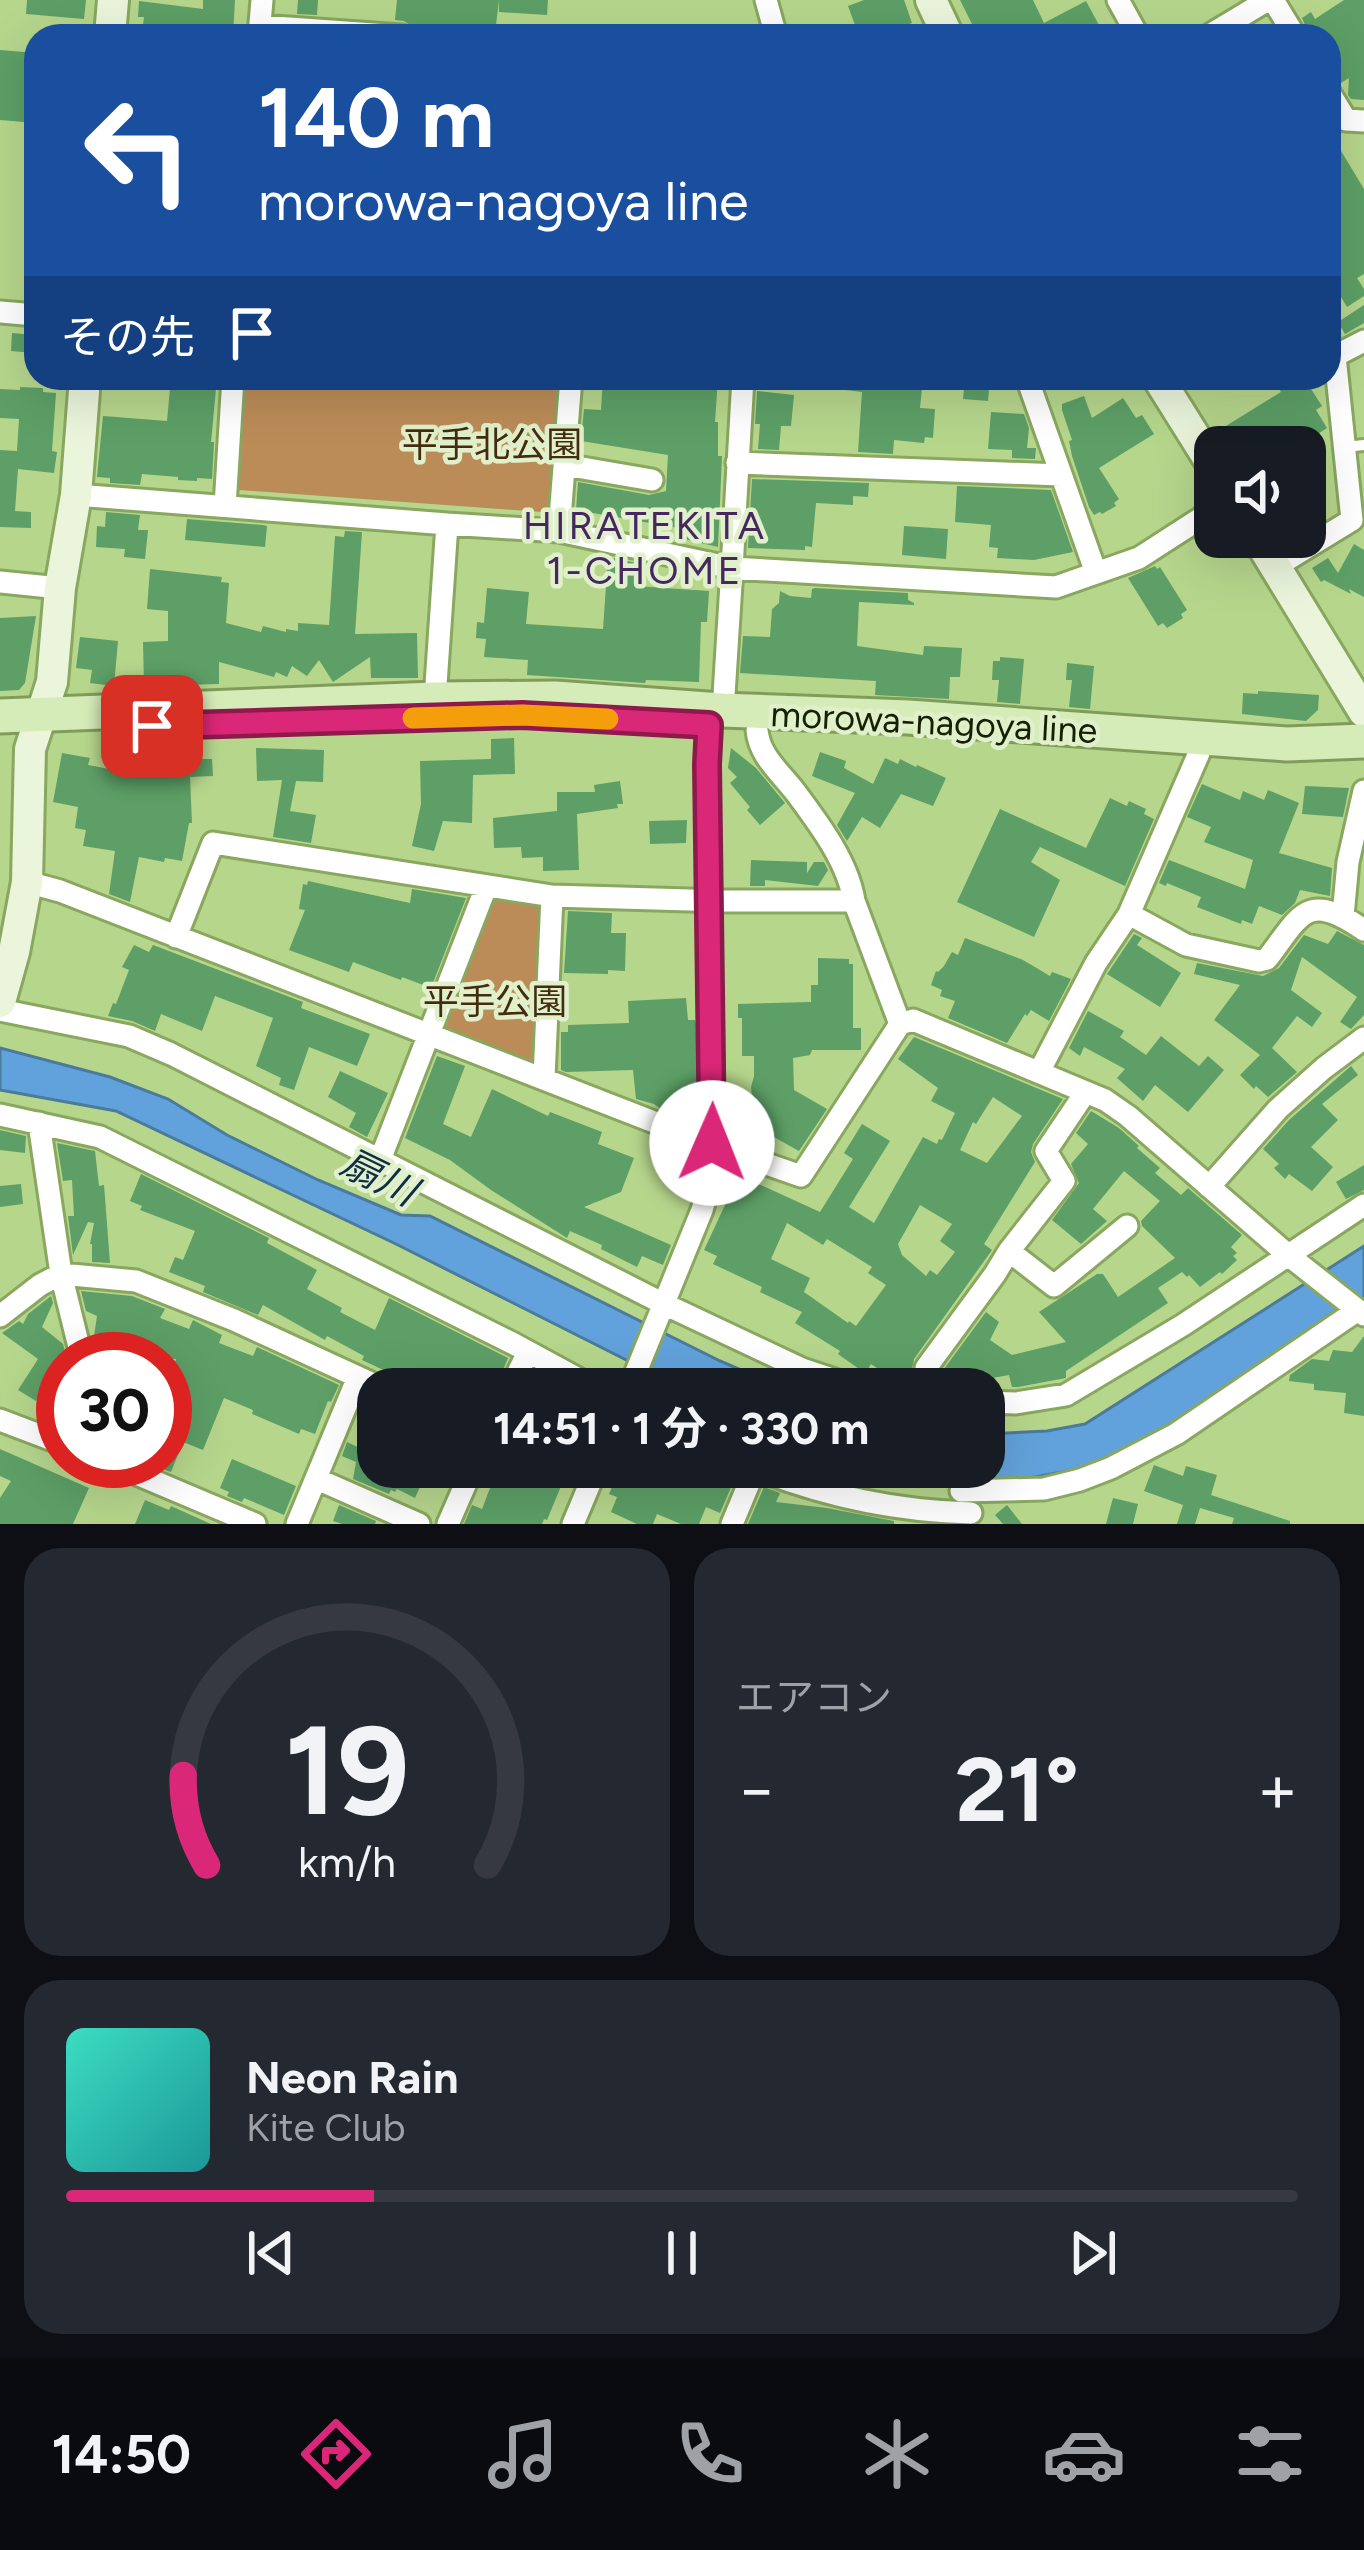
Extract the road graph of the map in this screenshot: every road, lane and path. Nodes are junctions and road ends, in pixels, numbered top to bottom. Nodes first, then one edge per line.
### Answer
1 (1270, 0) edge
2 (1229, 24) edge
3 (84, 390) edge
4 (232, 390) edge
5 (571, 390) edge
6 (742, 390) edge
7 (1031, 390) edge
8 (1166, 390) edge
9 (1341, 390) edge
10 (1194, 435) edge
11 (1354, 446) edge
12 (737, 463) junction
13 (565, 465) junction
14 (1061, 475) junction
15 (652, 480) dead end
16 (76, 495) junction
17 (225, 506) junction
18 (1194, 522) edge
19 (447, 524) junction
20 (559, 531) junction
21 (1270, 558) edge
22 (1275, 567) junction
23 (732, 568) junction
24 (1096, 573) junction
25 (0, 582) edge
26 (60, 587) junction
27 (435, 699) junction
28 (1364, 712) edge
29 (0, 716) edge
30 (715, 717) junction
31 (39, 724) junction
32 (757, 730) junction
33 (0, 734) edge
34 (1364, 741) edge
35 (1198, 753) junction
36 (1364, 760) edge
37 (1364, 791) edge
38 (27, 882) junction
39 (486, 887) junction
40 (552, 896) junction
41 (711, 899) junction
42 (854, 901) junction
43 (1129, 914) junction
44 (1343, 916) junction
45 (1364, 930) edge
46 (176, 937) junction
47 (0, 1006) edge
48 (900, 1024) junction
49 (428, 1034) junction
50 (1364, 1038) edge
51 (1040, 1072) junction
52 (544, 1078) junction
53 (1085, 1093) junction
54 (0, 1115) edge
55 (39, 1123) junction
56 (712, 1143) junction
57 (380, 1160) junction
58 (1209, 1187) junction
59 (1364, 1205) edge
60 (1127, 1226) dead end
61 (1010, 1251) junction
62 (1297, 1262) junction
63 (61, 1274) junction
64 (1360, 1311) edge
65 (659, 1313) junction
66 (0, 1316) edge
67 (75, 1332) edge
68 (528, 1352) junction
69 (520, 1368) edge
70 (558, 1368) edge
71 (637, 1368) edge
72 (799, 1368) edge
73 (926, 1368) edge
74 (357, 1377) edge
75 (357, 1379) edge
76 (1005, 1403) edge
77 (0, 1420) edge
78 (36, 1434) edge
79 (316, 1479) junction
80 (1005, 1485) edge
81 (170, 1488) edge
82 (464, 1488) edge
83 (589, 1488) edge
84 (746, 1488) edge
85 (819, 1488) edge
86 (960, 1488) edge
87 (975, 1518) edge
88 (255, 1524) edge
89 (297, 1524) edge
90 (419, 1524) edge
91 (448, 1524) edge
92 (574, 1524) edge
93 (732, 1524) edge

1 - 2 street
3 - 16 street
4 - 17 street
5 - 13 street
6 - 12 street
7 - 14 street
8 - 10 street
9 - 11 street
11 - 22 street
12 - 14 street
12 - 23 street
13 - 15 street
13 - 20 street
14 - 24 street
16 - 17 street
16 - 26 street
17 - 19 street
18 - 24 street
19 - 20 street
19 - 27 street
20 - 23 street
21 - 22 street
22 - 28 street
23 - 24 street
23 - 30 street
25 - 26 street
26 - 31 street
27 - 30 main road, morowa-nagoya line
27 - 31 main road, morowa-nagoya line
29 - 31 main road, morowa-nagoya line
30 - 31 main road, morowa-nagoya line
30 - 32 main road, morowa-nagoya line
30 - 34 main road, morowa-nagoya line
30 - 41 street
31 - 33 main road, morowa-nagoya line
31 - 38 street
32 - 35 main road, morowa-nagoya line
32 - 42 street
35 - 36 main road, morowa-nagoya line
35 - 43 street
37 - 44 street
38 - 46 street
38 - 47 street
39 - 40 street
39 - 46 street
39 - 49 street
40 - 41 street
40 - 52 street
41 - 42 street
41 - 56 street
42 - 48 street
43 - 44 street
43 - 51 street
44 - 45 street
46 - 49 street
47 - 57 street
48 - 51 street
48 - 56 street
49 - 52 street
49 - 57 street
50 - 58 street
51 - 53 street
52 - 56 street
53 - 58 street
53 - 61 street
54 - 55 street
55 - 63 street
55 - 68 street
56 - 65 street
57 - 65 street
58 - 62 street
59 - 62 street
60 - 61 street
61 - 73 street
62 - 64 street
62 - 76 street
63 - 66 street
63 - 67 street
63 - 74 street
64 - 80 street
65 - 71 street
65 - 72 street
68 - 69 street
68 - 70 street
75 - 79 street
77 - 78 street
79 - 89 street
79 - 90 street
81 - 88 street
82 - 91 street
83 - 92 street
84 - 93 street
85 - 87 street
86 - 87 street

